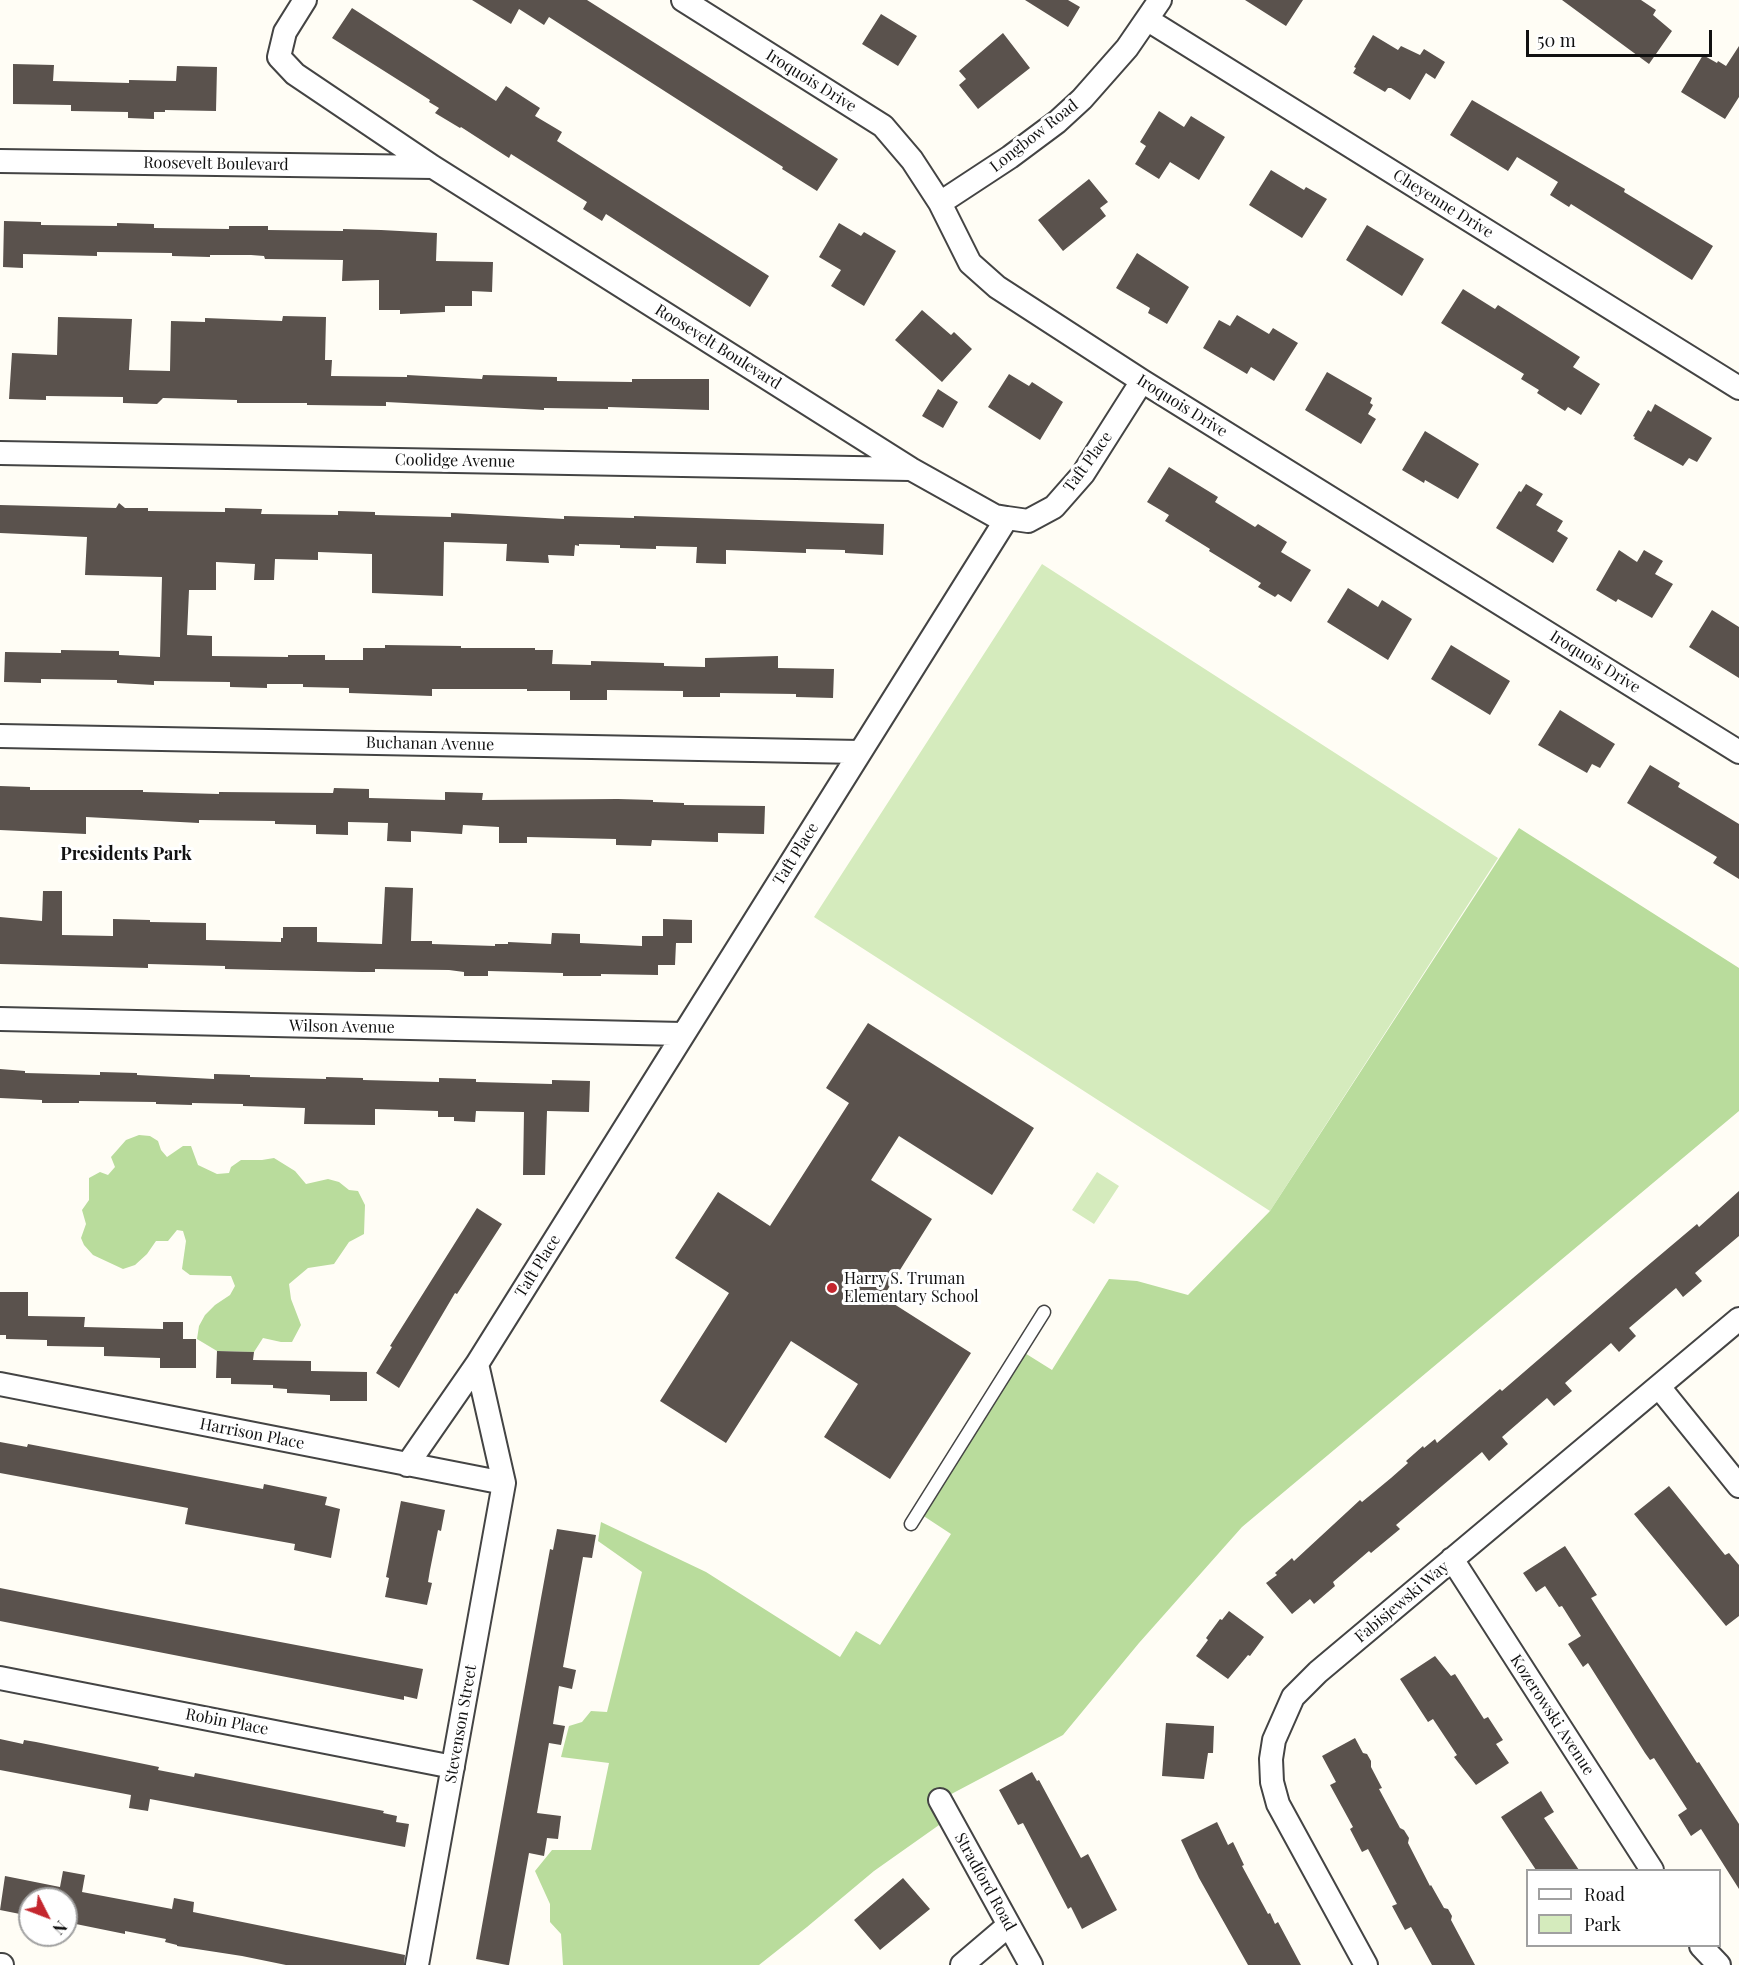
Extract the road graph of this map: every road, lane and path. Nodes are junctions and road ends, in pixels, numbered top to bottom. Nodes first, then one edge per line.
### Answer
1 (305, 0) edge
2 (683, 0) edge
3 (1160, 0) edge
4 (706, 6) edge
5 (1148, 20) junction
6 (0, 161) edge
7 (433, 167) junction
8 (940, 203) junction
9 (1142, 381) junction
10 (1739, 388) edge
11 (0, 453) edge
12 (911, 469) junction
13 (1007, 518) junction
14 (0, 736) edge
15 (860, 752) junction
16 (1739, 752) edge
17 (0, 1019) edge
18 (683, 1034) junction
19 (1044, 1312) dead end
20 (1739, 1319) edge
21 (477, 1364) junction
22 (0, 1384) edge
23 (1659, 1388) junction
24 (407, 1465) junction
25 (504, 1483) junction
26 (1739, 1486) edge
27 (911, 1524) dead end
28 (1452, 1559) junction
29 (0, 1678) edge
30 (453, 1767) junction
31 (940, 1800) dead end
32 (1651, 1869) edge
33 (1009, 1925) junction
34 (1702, 1947) edge
35 (417, 1965) edge
36 (962, 1965) edge
37 (1031, 1965) edge
38 (1366, 1965) edge
39 (1719, 1965) edge

1 - 7 street, Roosevelt Boulevard
2 - 4 street, Iroquois Drive
3 - 5 street, Longbow Road
4 - 8 street, Iroquois Drive
5 - 8 street, Longbow Road
5 - 10 street, Cheyenne Drive
6 - 7 street, Roosevelt Boulevard
7 - 12 street, Roosevelt Boulevard
8 - 9 street, Iroquois Drive
9 - 13 street, Taft Place
9 - 16 street, Iroquois Drive
11 - 12 street, Coolidge Avenue
12 - 13 street, Roosevelt Boulevard
13 - 15 street, Taft Place
14 - 15 street, Buchanan Avenue
15 - 18 street, Taft Place
17 - 18 street, Wilson Avenue
18 - 21 street, Taft Place
19 - 27 lane
20 - 23 street, Fabisjewski Way
21 - 24 street, Taft Place
21 - 25 street
22 - 24 street, Harrison Place
23 - 26 street
23 - 28 street, Fabisjewski Way
24 - 25 street, Harrison Place
25 - 30 street, Stevenson Street
28 - 32 street, Kozerowski Avenue
28 - 38 street, Fabisjewski Way
29 - 30 street, Robin Place
30 - 35 street, Stevenson Street
31 - 33 street, Stradford Road
33 - 36 street
33 - 37 street, Stradford Road
34 - 39 street

